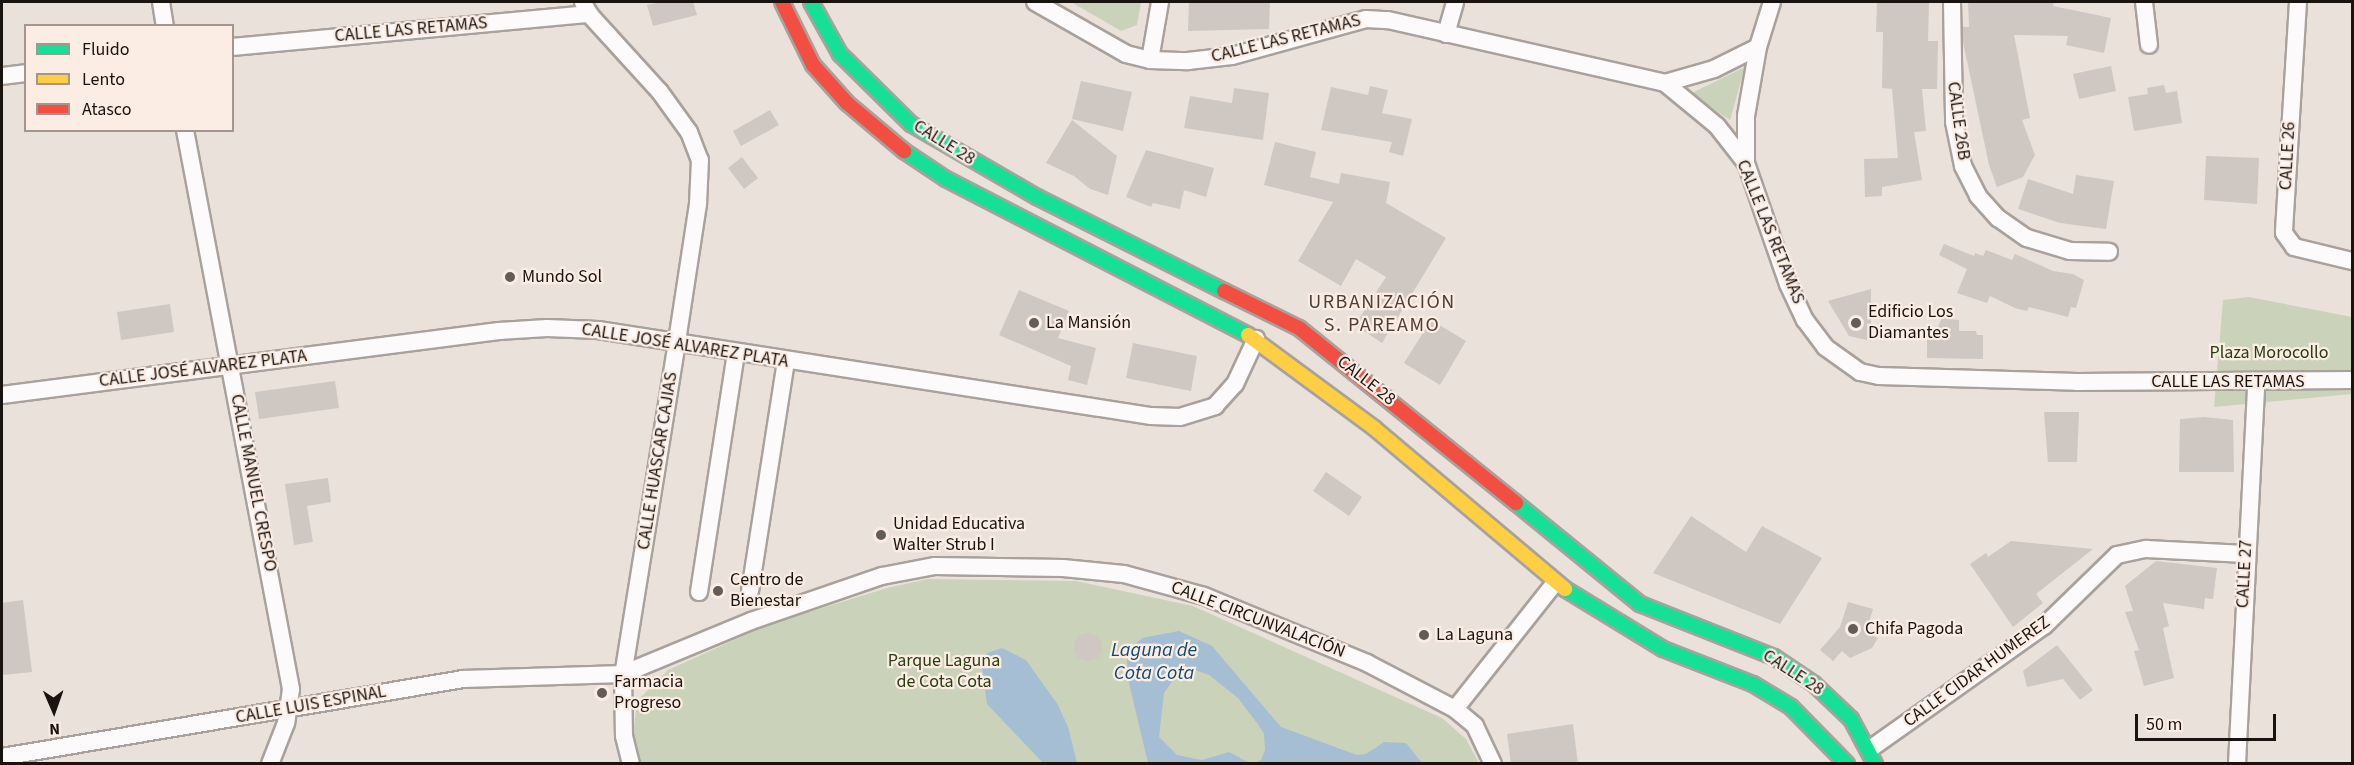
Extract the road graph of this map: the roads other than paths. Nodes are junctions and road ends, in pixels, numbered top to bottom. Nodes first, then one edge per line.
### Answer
1 (161, 2) edge
2 (782, 2) edge
3 (811, 2) edge
4 (1035, 2) edge
5 (1160, 2) edge
6 (1455, 2) edge
7 (1772, 2) edge
8 (1952, 2) edge
9 (2144, 2) edge
10 (2298, 2) edge
11 (586, 8) edge
12 (165, 24) edge
13 (1446, 34) junction
14 (2149, 45) dead end
15 (234, 47) edge
16 (1758, 47) junction
17 (1150, 60) junction
18 (24, 73) edge
19 (2, 76) edge
20 (1665, 83) junction
21 (866, 84) junction
22 (847, 104) junction
23 (185, 132) edge
24 (1746, 163) junction
25 (1037, 197) junction
26 (1024, 221) junction
27 (2109, 252) dead end
28 (2352, 261) edge
29 (1270, 312) junction
30 (1256, 339) junction
31 (677, 342) junction
32 (736, 353) junction
33 (786, 361) junction
34 (230, 365) junction
35 (2352, 380) edge
36 (2256, 384) junction
37 (2, 395) edge
38 (2246, 554) junction
39 (1608, 582) junction
40 (1556, 584) junction
41 (750, 591) dead end
42 (699, 592) dead end
43 (1591, 608) junction
44 (623, 674) junction
45 (1455, 709) junction
46 (289, 710) junction
47 (1872, 756) edge
48 (2, 757) edge
49 (270, 764) edge
50 (631, 764) edge
51 (1493, 764) edge
52 (1847, 764) edge
53 (1853, 764) edge
54 (2237, 764) edge

1 - 12 street
2 - 22 main road, CALLE 28
3 - 21 main road, CALLE 28
4 - 17 street, CALLE LAS RETAMAS
5 - 17 street
6 - 13 street
7 - 16 street
8 - 27 street, CALLE 26B
9 - 14 street
10 - 28 street, CALLE 26
11 - 15 street, CALLE LAS RETAMAS
11 - 31 street, CALLE HUASCAR CAJIAS
13 - 17 street, CALLE LAS RETAMAS
13 - 20 street, CALLE LAS RETAMAS
16 - 20 street
16 - 24 street
18 - 19 street
20 - 24 street, CALLE LAS RETAMAS
21 - 22 main road
21 - 25 main road, CALLE 28
22 - 26 main road, CALLE 28
23 - 34 street, CALLE MANUEL CRESPO
24 - 36 street, CALLE LAS RETAMAS
25 - 26 main road
25 - 29 main road, CALLE 28
26 - 30 main road, CALLE 28
29 - 30 main road
29 - 39 main road, CALLE 28
30 - 33 street, CALLE JOSÉ ALVAREZ PLATA
30 - 40 main road, CALLE 28
31 - 32 street, CALLE JOSÉ ALVAREZ PLATA
31 - 34 street, CALLE JOSÉ ALVAREZ PLATA
31 - 44 street, CALLE HUASCAR CAJIAS
32 - 33 street, CALLE JOSÉ ALVAREZ PLATA
32 - 42 street
33 - 41 street
34 - 37 street, CALLE JOSÉ ALVAREZ PLATA
34 - 46 street, CALLE MANUEL CRESPO
35 - 36 street, CALLE LAS RETAMAS
36 - 38 street, CALLE 27
38 - 47 street, CALLE CIDAR HUMEREZ
38 - 54 street, CALLE 27
39 - 43 main road
39 - 47 main road, CALLE 28
40 - 43 main road, CALLE 28
40 - 45 street
43 - 52 main road, CALLE 28
44 - 45 street, CALLE CIRCUNVALACIÓN
44 - 46 street, CALLE LUIS ESPINAL
44 - 50 street
45 - 51 street, CALLE CIRCUNVALACIÓN
46 - 48 street, CALLE LUIS ESPINAL
46 - 49 street, CALLE MANUEL CRESPO
47 - 53 main road

